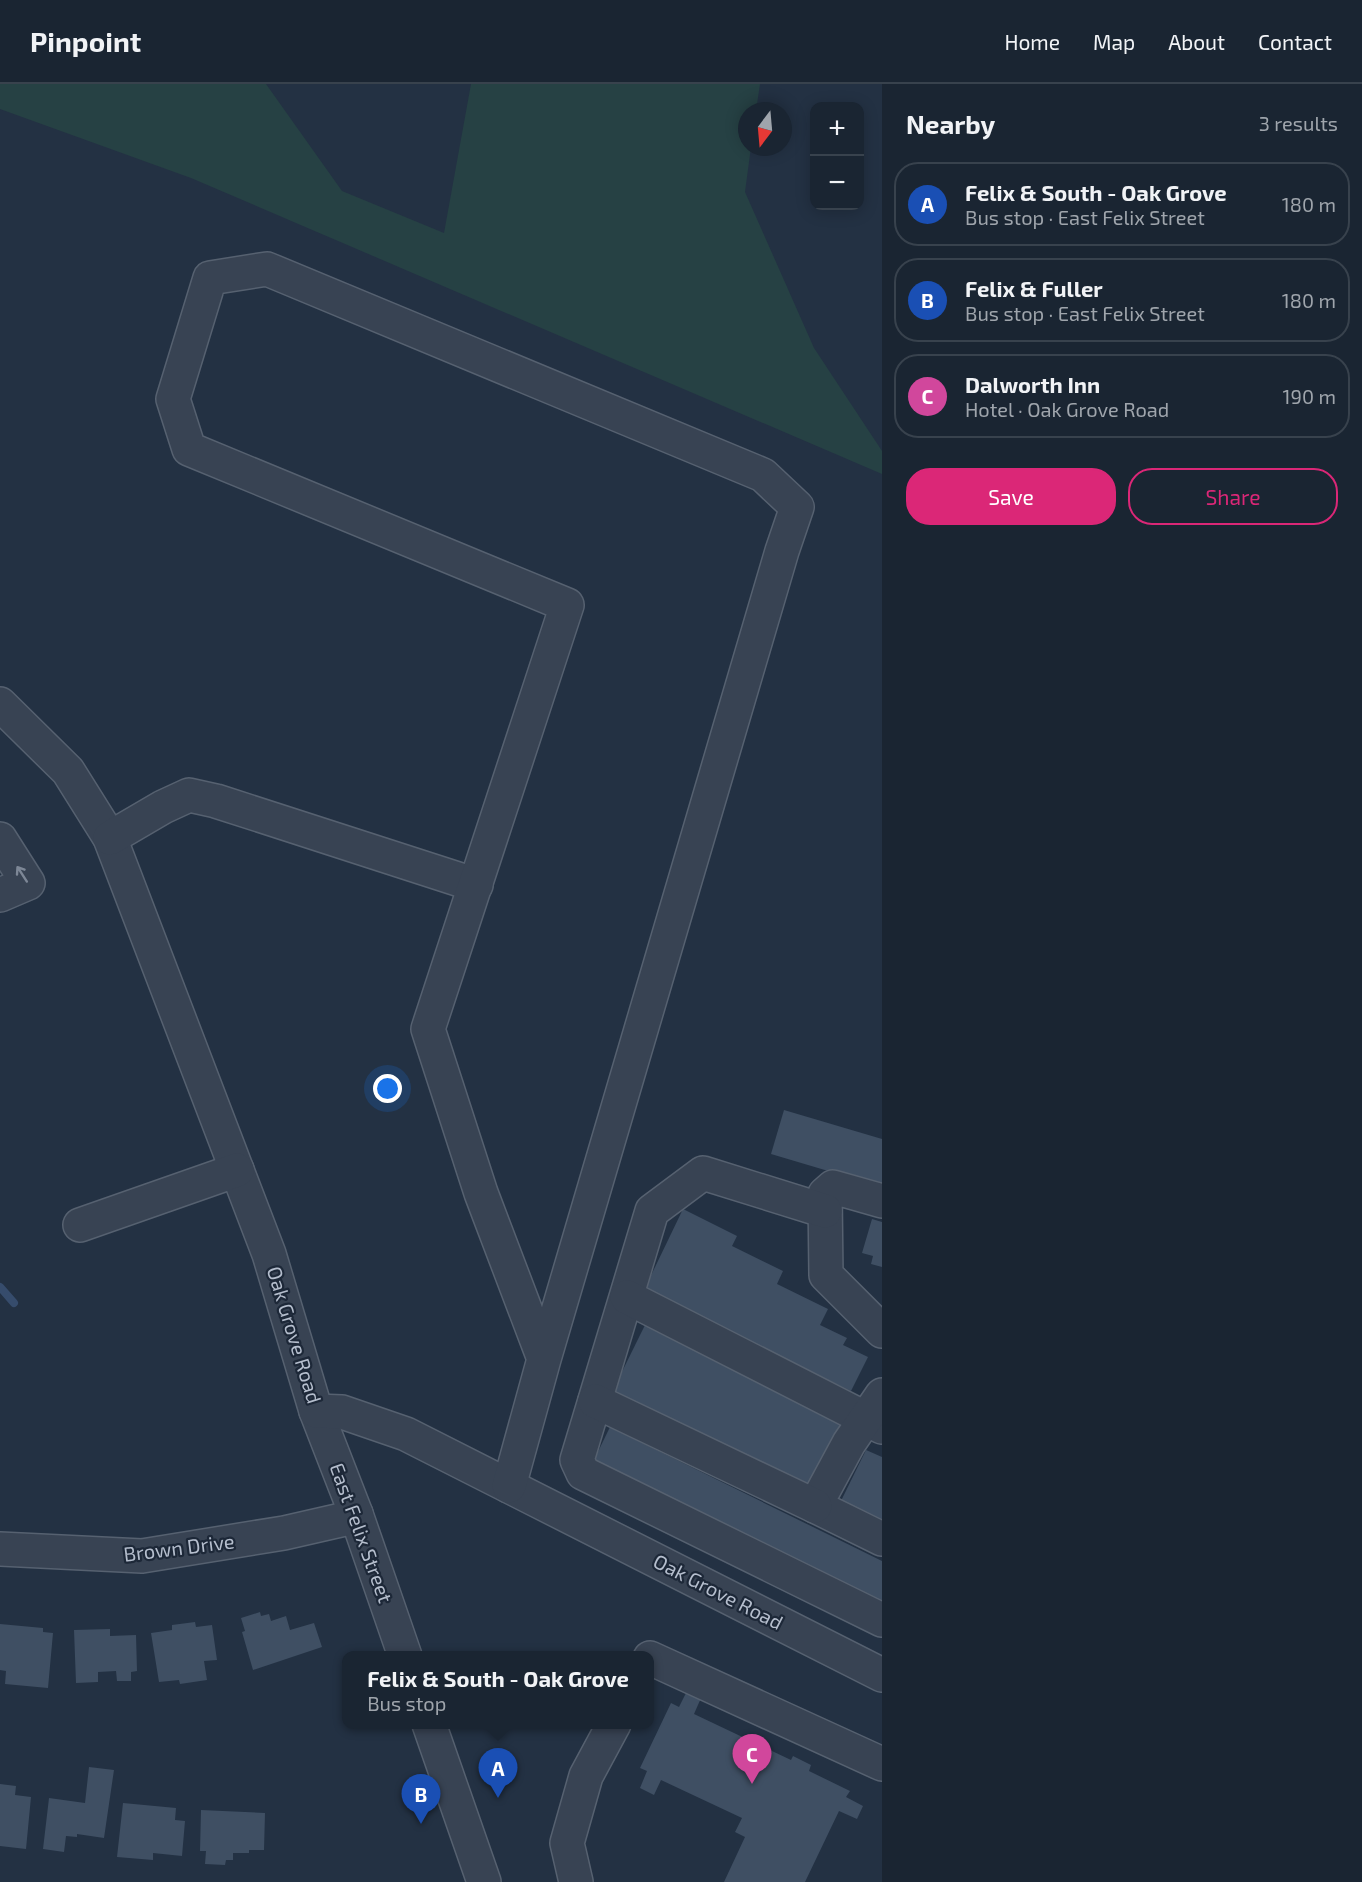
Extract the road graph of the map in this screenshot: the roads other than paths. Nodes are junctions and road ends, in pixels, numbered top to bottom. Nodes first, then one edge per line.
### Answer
1 (0, 704) edge
2 (110, 838) junction
3 (0, 839) edge
4 (476, 885) junction
5 (0, 895) edge
6 (237, 1170) junction
7 (882, 1201) edge
8 (825, 1210) junction
9 (80, 1225) dead end
10 (627, 1297) junction
11 (882, 1331) edge
12 (544, 1359) junction
13 (595, 1401) junction
14 (316, 1412) junction
15 (877, 1414) edge
16 (509, 1486) junction
17 (815, 1506) junction
18 (356, 1514) junction
19 (882, 1539) edge
20 (0, 1550) edge
21 (882, 1620) edge
22 (403, 1651) edge
23 (654, 1660) edge
24 (882, 1675) edge
25 (430, 1729) edge
26 (612, 1729) edge
27 (882, 1764) edge
28 (484, 1882) edge
29 (576, 1882) edge

1 - 2 street, Oak Grove Road
2 - 4 street
2 - 6 street, Oak Grove Road
5 -> 3 street
4 - 12 street
4 - 12 street
6 - 9 street
6 - 14 street, Oak Grove Road
7 - 8 street
8 - 10 street
8 - 11 street
10 - 13 street
10 - 15 street
12 - 16 street
13 - 17 street
13 - 21 street
14 - 16 street, Oak Grove Road
14 - 18 street, East Felix Street
15 - 17 street
16 - 24 street, Oak Grove Road
17 - 19 street
18 - 20 street, Brown Drive
18 - 22 street, East Felix Street
23 - 27 street
25 - 28 street
26 - 29 street

